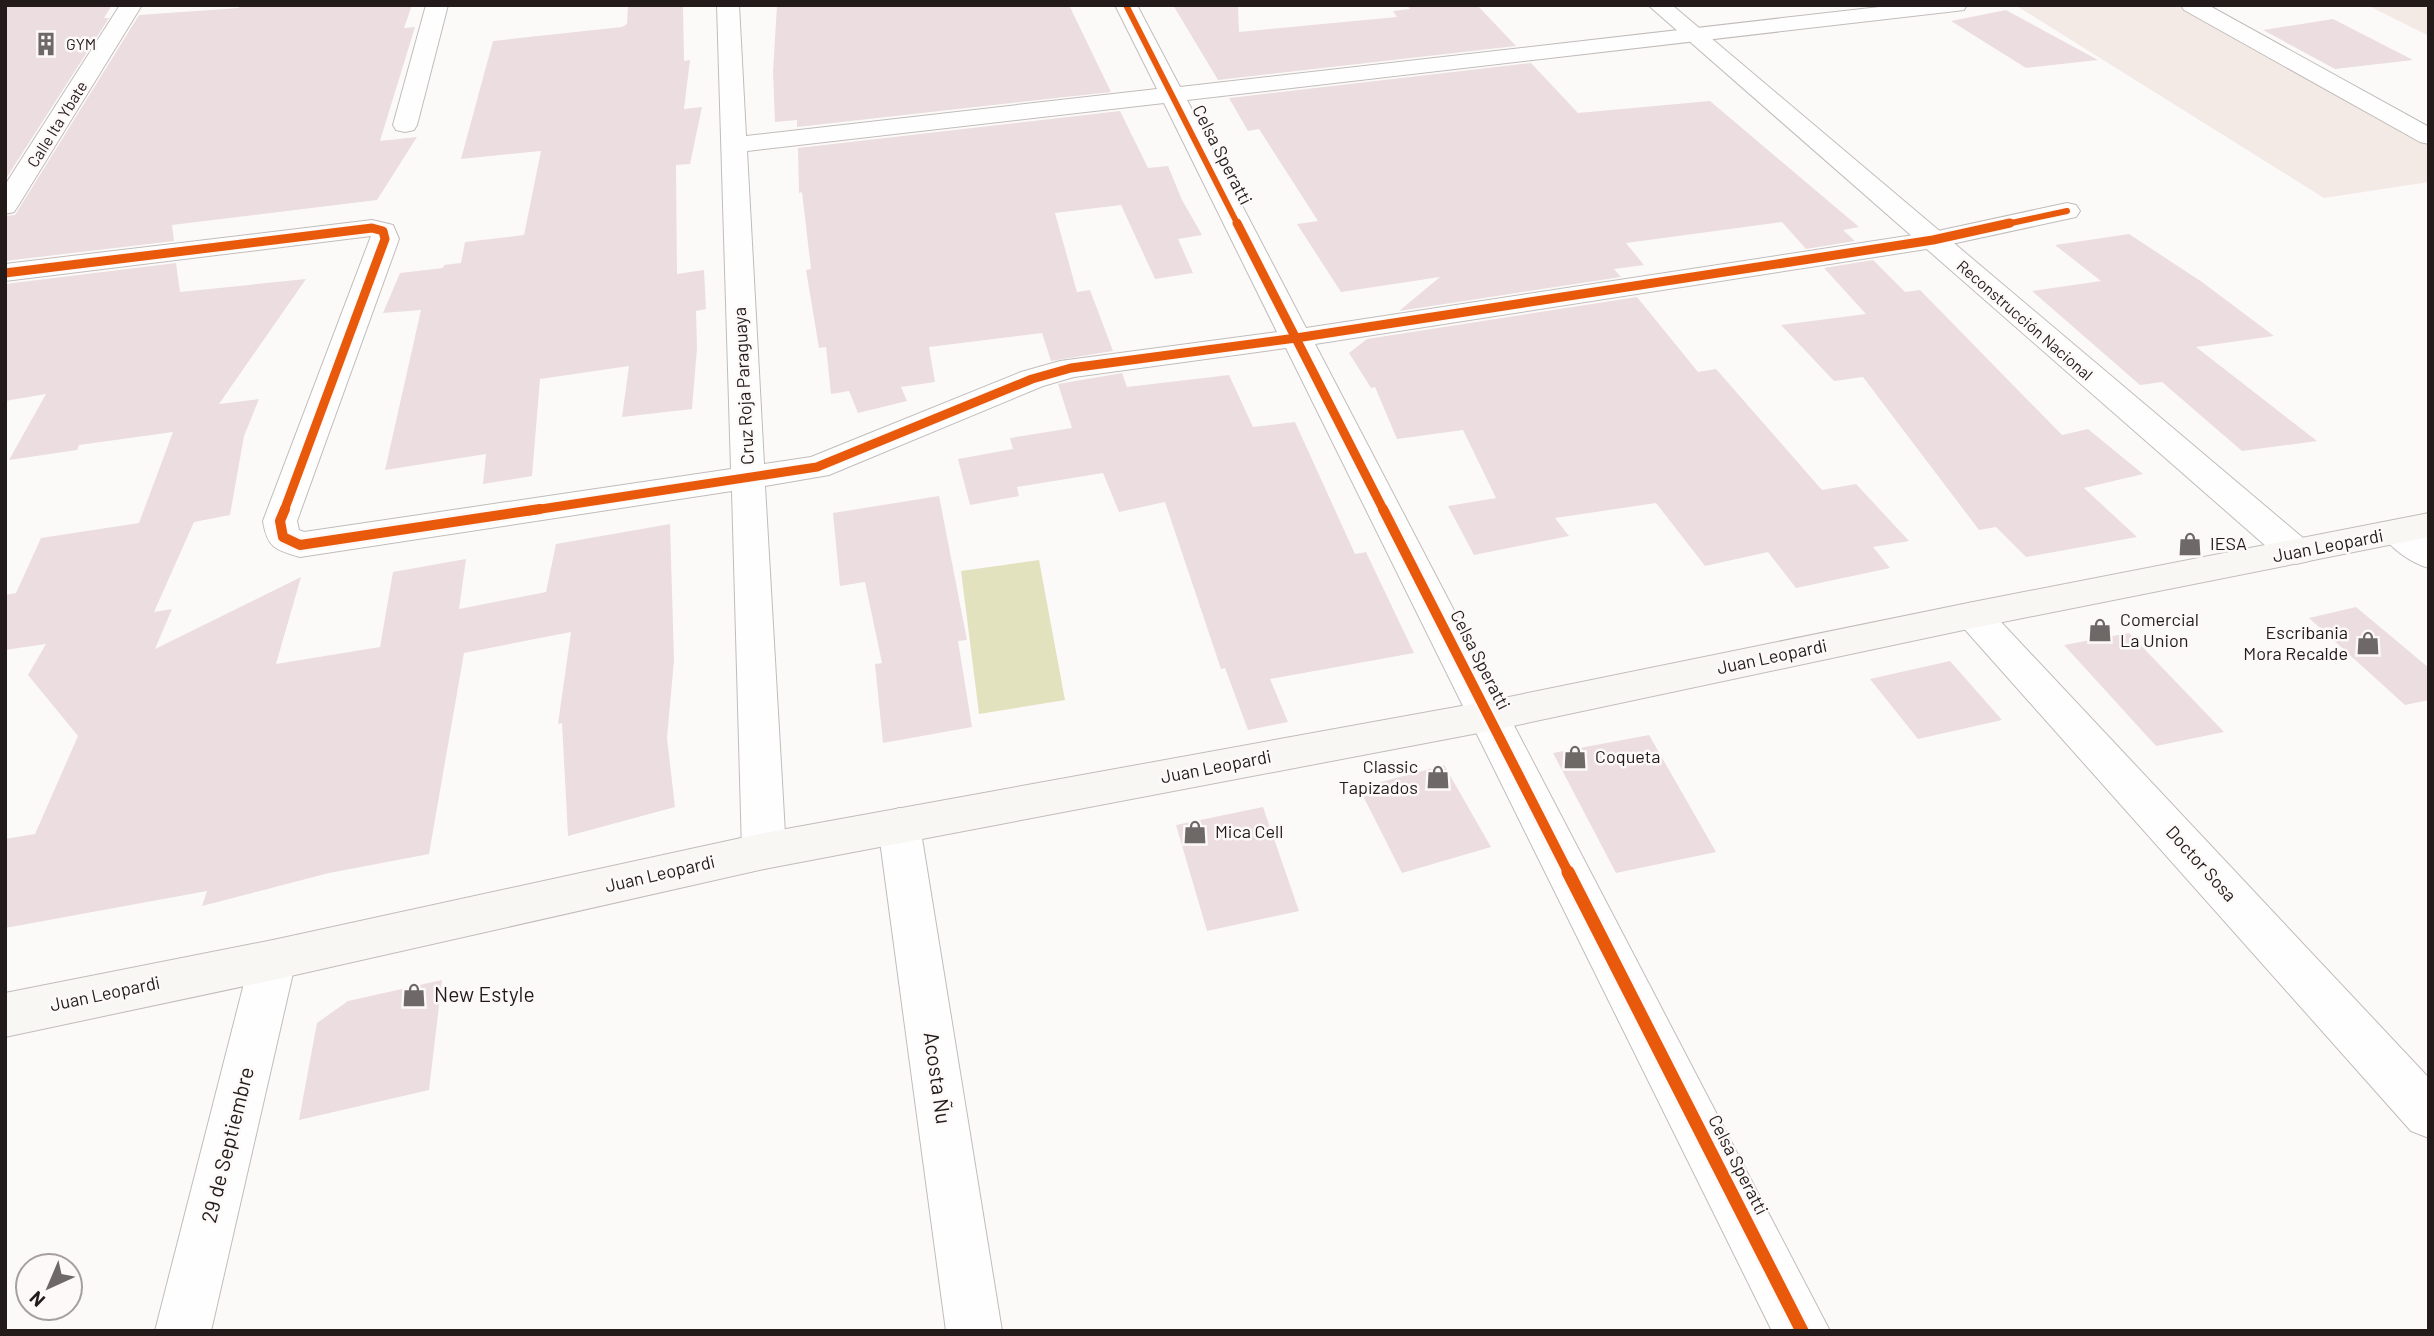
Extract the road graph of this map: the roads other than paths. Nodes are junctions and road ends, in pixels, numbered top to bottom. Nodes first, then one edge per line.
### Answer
1 (131, 5) edge
2 (437, 5) edge
3 (729, 5) edge
4 (1126, 5) edge
5 (1659, 5) edge
6 (1956, 5) edge
7 (2192, 5) edge
8 (1694, 35) junction
9 (1172, 94) junction
10 (405, 125) dead end
11 (2429, 137) edge
12 (734, 145) junction
13 (5, 206) edge
14 (2067, 211) dead end
15 (1933, 240) junction
16 (5, 273) edge
17 (1296, 338) junction
18 (748, 479) junction
19 (2418, 538) edge
20 (2296, 552) junction
21 (1973, 615) junction
22 (1489, 716) junction
23 (899, 826) junction
24 (764, 850) junction
25 (273, 960) junction
26 (5, 1015) edge
27 (2429, 1114) edge
28 (183, 1331) edge
29 (974, 1331) edge
30 (1802, 1331) edge

1 - 13 street, Calle Ita Ybate
2 - 10 street
3 - 12 street, Cruz Roja Paraguaya
4 - 9 street, Celsa Speratti
5 - 8 street, Reconstrucción Nacional
6 - 8 street
7 - 11 street
8 - 9 street
8 - 15 street, Reconstrucción Nacional
9 - 12 street
9 - 17 street, Celsa Speratti
12 - 18 street, Cruz Roja Paraguaya
14 - 15 street
15 - 17 street
15 - 20 street, Reconstrucción Nacional
16 - 18 street
17 - 18 street
17 - 22 street, Celsa Speratti
18 - 24 street, Cruz Roja Paraguaya
19 - 20 main road, Juan Leopardi
20 - 21 main road, Juan Leopardi
21 - 22 main road, Juan Leopardi
21 - 27 street, Doctor Sosa
22 - 23 main road, Juan Leopardi
22 - 30 street, Celsa Speratti
23 - 24 main road, Juan Leopardi
23 - 29 street, Acosta Ñu
24 - 25 main road, Juan Leopardi
25 - 26 main road, Juan Leopardi
25 - 28 street, 29 de Septiembre

